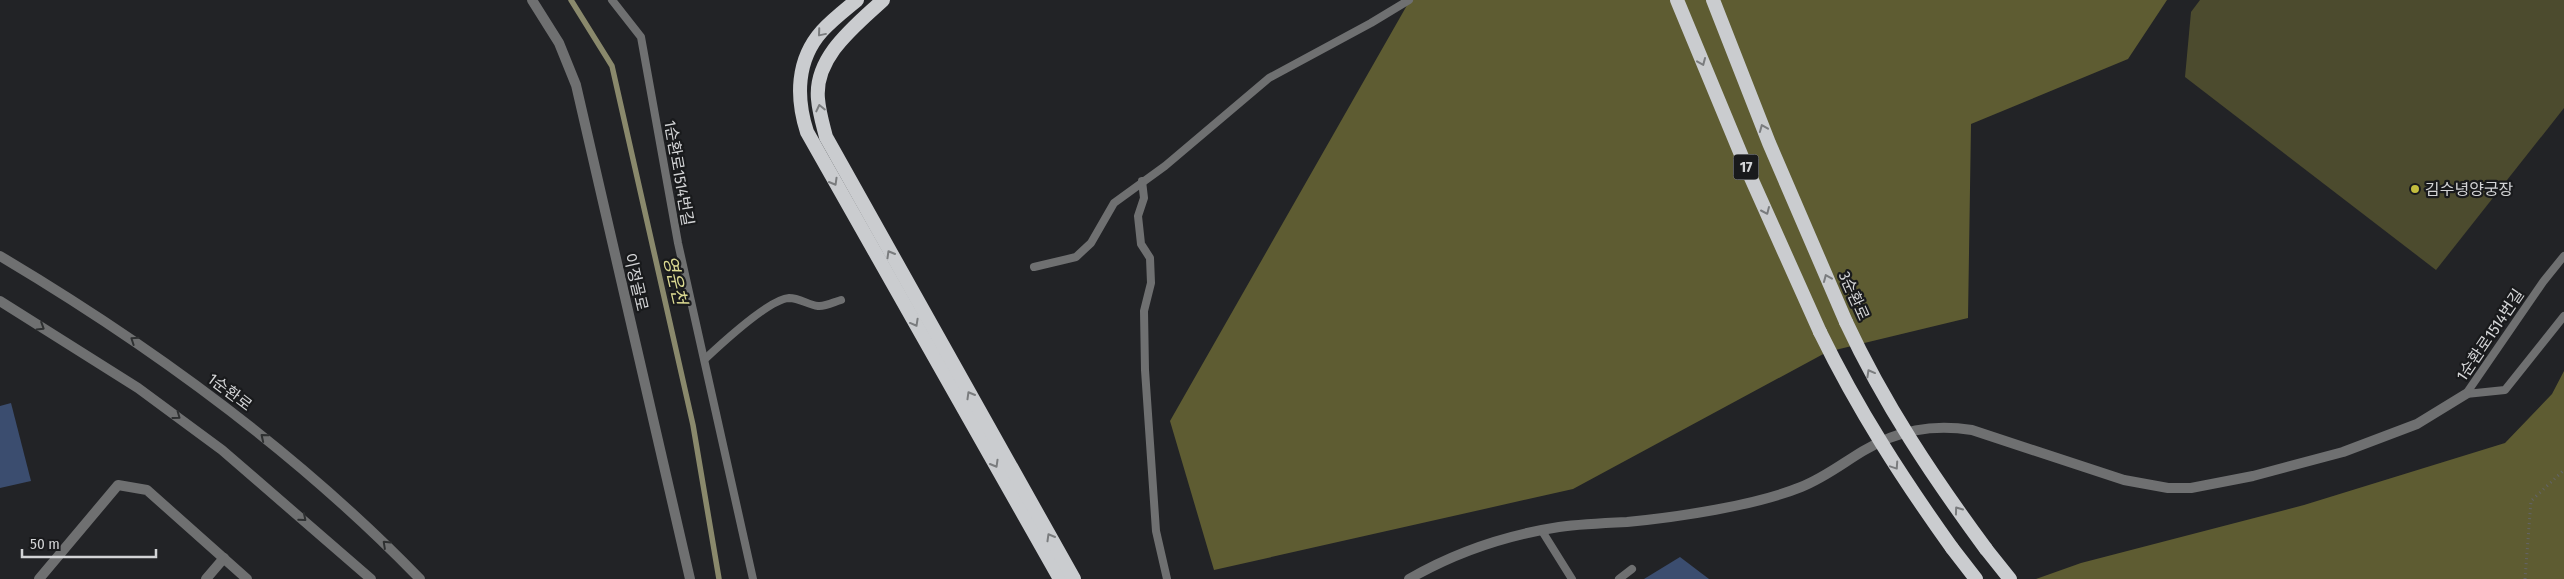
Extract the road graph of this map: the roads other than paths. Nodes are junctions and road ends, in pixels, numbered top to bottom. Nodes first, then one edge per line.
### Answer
1 (532, 0) edge
2 (612, 0) edge
3 (856, 0) edge
4 (883, 0) edge
5 (1409, 0) edge
6 (1676, 0) edge
7 (1714, 0) edge
8 (1142, 181) junction
9 (0, 256) edge
10 (2564, 256) edge
11 (1034, 267) dead end
12 (840, 300) dead end
13 (0, 301) edge
14 (2564, 316) edge
15 (705, 359) junction
16 (2466, 394) junction
17 (1542, 531) junction
18 (224, 558) junction
19 (1632, 569) dead end
20 (39, 579) edge
21 (206, 579) edge
22 (248, 579) edge
23 (371, 579) edge
24 (420, 579) edge
25 (690, 579) edge
26 (753, 579) edge
27 (1060, 579) edge
28 (1074, 579) edge
29 (1166, 579) edge
30 (1409, 579) edge
31 (1572, 579) edge
32 (1619, 579) edge
33 (1976, 579) edge
34 (2010, 579) edge

1 - 25 street, 이정골로
2 - 15 lane, 1순환로1514번길
3 -> 27 highway
28 -> 4 highway
5 - 8 lane
6 -> 33 highway, 17, bridge
34 -> 7 highway, 3순환로 / 17, bridge
8 - 11 lane
8 - 29 lane
24 -> 9 street, 1순환로
10 - 16 lane, 1순환로1514번길
12 - 15 lane
13 -> 23 street
14 - 16 lane, 1순환로1514번길
15 - 26 lane, 1순환로1514번길
16 - 17 street
17 - 30 street
17 - 31 lane
18 - 20 street
18 - 21 street
18 - 22 street
19 - 32 lane

